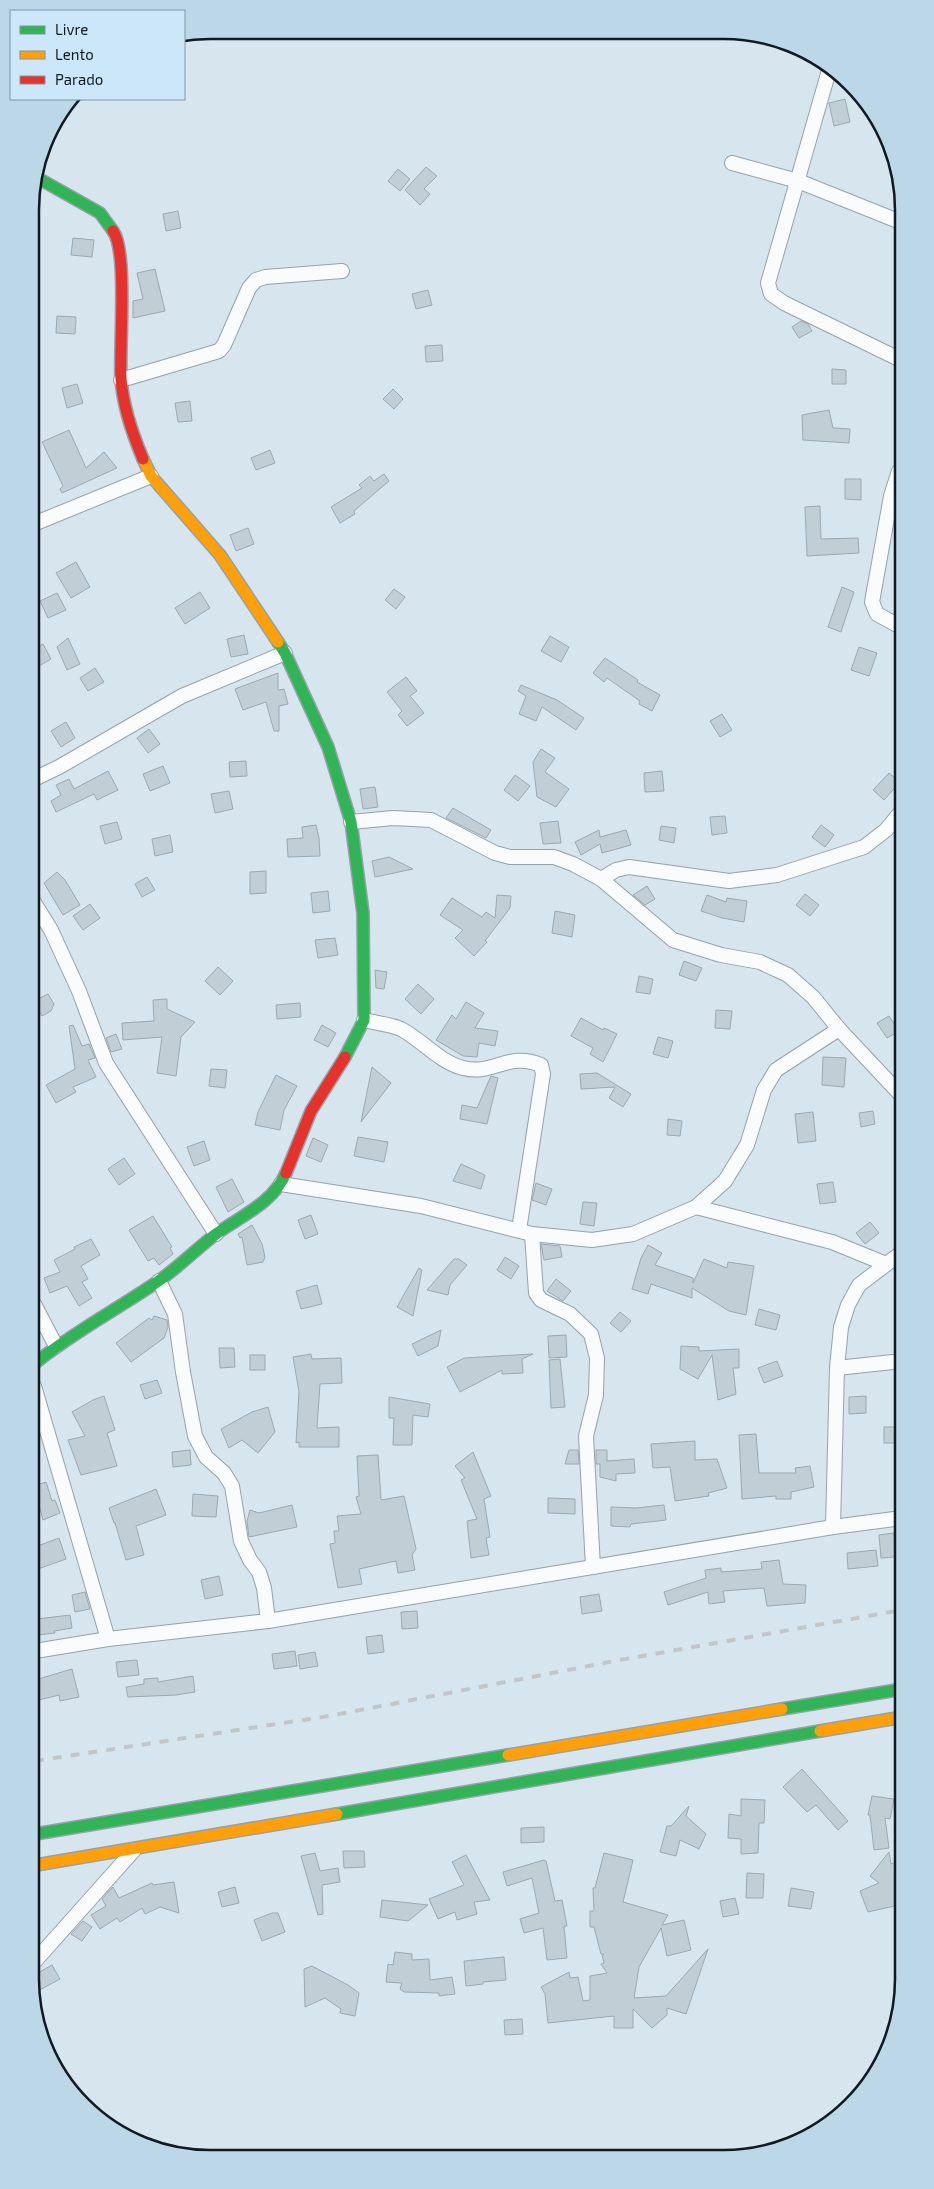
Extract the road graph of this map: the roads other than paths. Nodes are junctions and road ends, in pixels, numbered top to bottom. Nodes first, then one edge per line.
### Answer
1 (828, 74) edge
2 (732, 164) dead end
3 (42, 180) edge
4 (798, 182) junction
5 (895, 220) edge
6 (342, 271) dead end
7 (895, 358) edge
8 (122, 380) junction
9 (151, 476) junction
10 (895, 484) edge
11 (39, 522) edge
12 (895, 624) edge
13 (285, 652) junction
14 (39, 777) edge
15 (895, 819) edge
16 (351, 822) junction
17 (601, 879) junction
18 (39, 910) edge
19 (364, 1020) junction
20 (839, 1029) junction
21 (895, 1089) edge
22 (281, 1184) junction
23 (696, 1207) junction
24 (526, 1232) junction
25 (216, 1234) junction
26 (895, 1257) edge
27 (886, 1264) junction
28 (159, 1281) junction
29 (39, 1314) edge
30 (56, 1346) junction
31 (39, 1360) edge
32 (895, 1362) edge
33 (837, 1368) junction
34 (39, 1403) edge
35 (895, 1519) edge
36 (833, 1527) junction
37 (593, 1567) junction
38 (268, 1621) junction
39 (108, 1639) junction
40 (39, 1650) edge
41 (895, 1690) edge
42 (895, 1718) edge
43 (39, 1833) edge
44 (135, 1849) junction
45 (39, 1865) edge
46 (39, 1957) edge

1 - 4 street
2 - 4 street
3 - 8 main road
4 - 5 street
4 - 7 street
6 - 8 street
8 - 9 main road
9 - 11 street
9 - 13 main road
10 - 12 street
13 - 14 street
13 - 16 main road
15 - 17 street
16 - 17 street
16 - 19 main road
17 - 20 street
18 - 25 street
19 - 22 main road
19 - 24 street
20 - 21 street
20 - 23 street
22 - 24 street
22 - 25 main road
23 - 24 street
23 - 27 street
24 - 37 street
25 - 28 main road
26 - 27 street
27 - 33 street
28 - 30 main road
28 - 38 street
29 - 30 street
30 - 31 main road
32 - 33 street
33 - 36 street
34 - 39 street
35 - 36 street
36 - 37 street
37 - 38 street
38 - 39 street
39 - 40 street
41 - 43 main road
42 - 44 main road
44 - 45 main road
44 - 46 street

